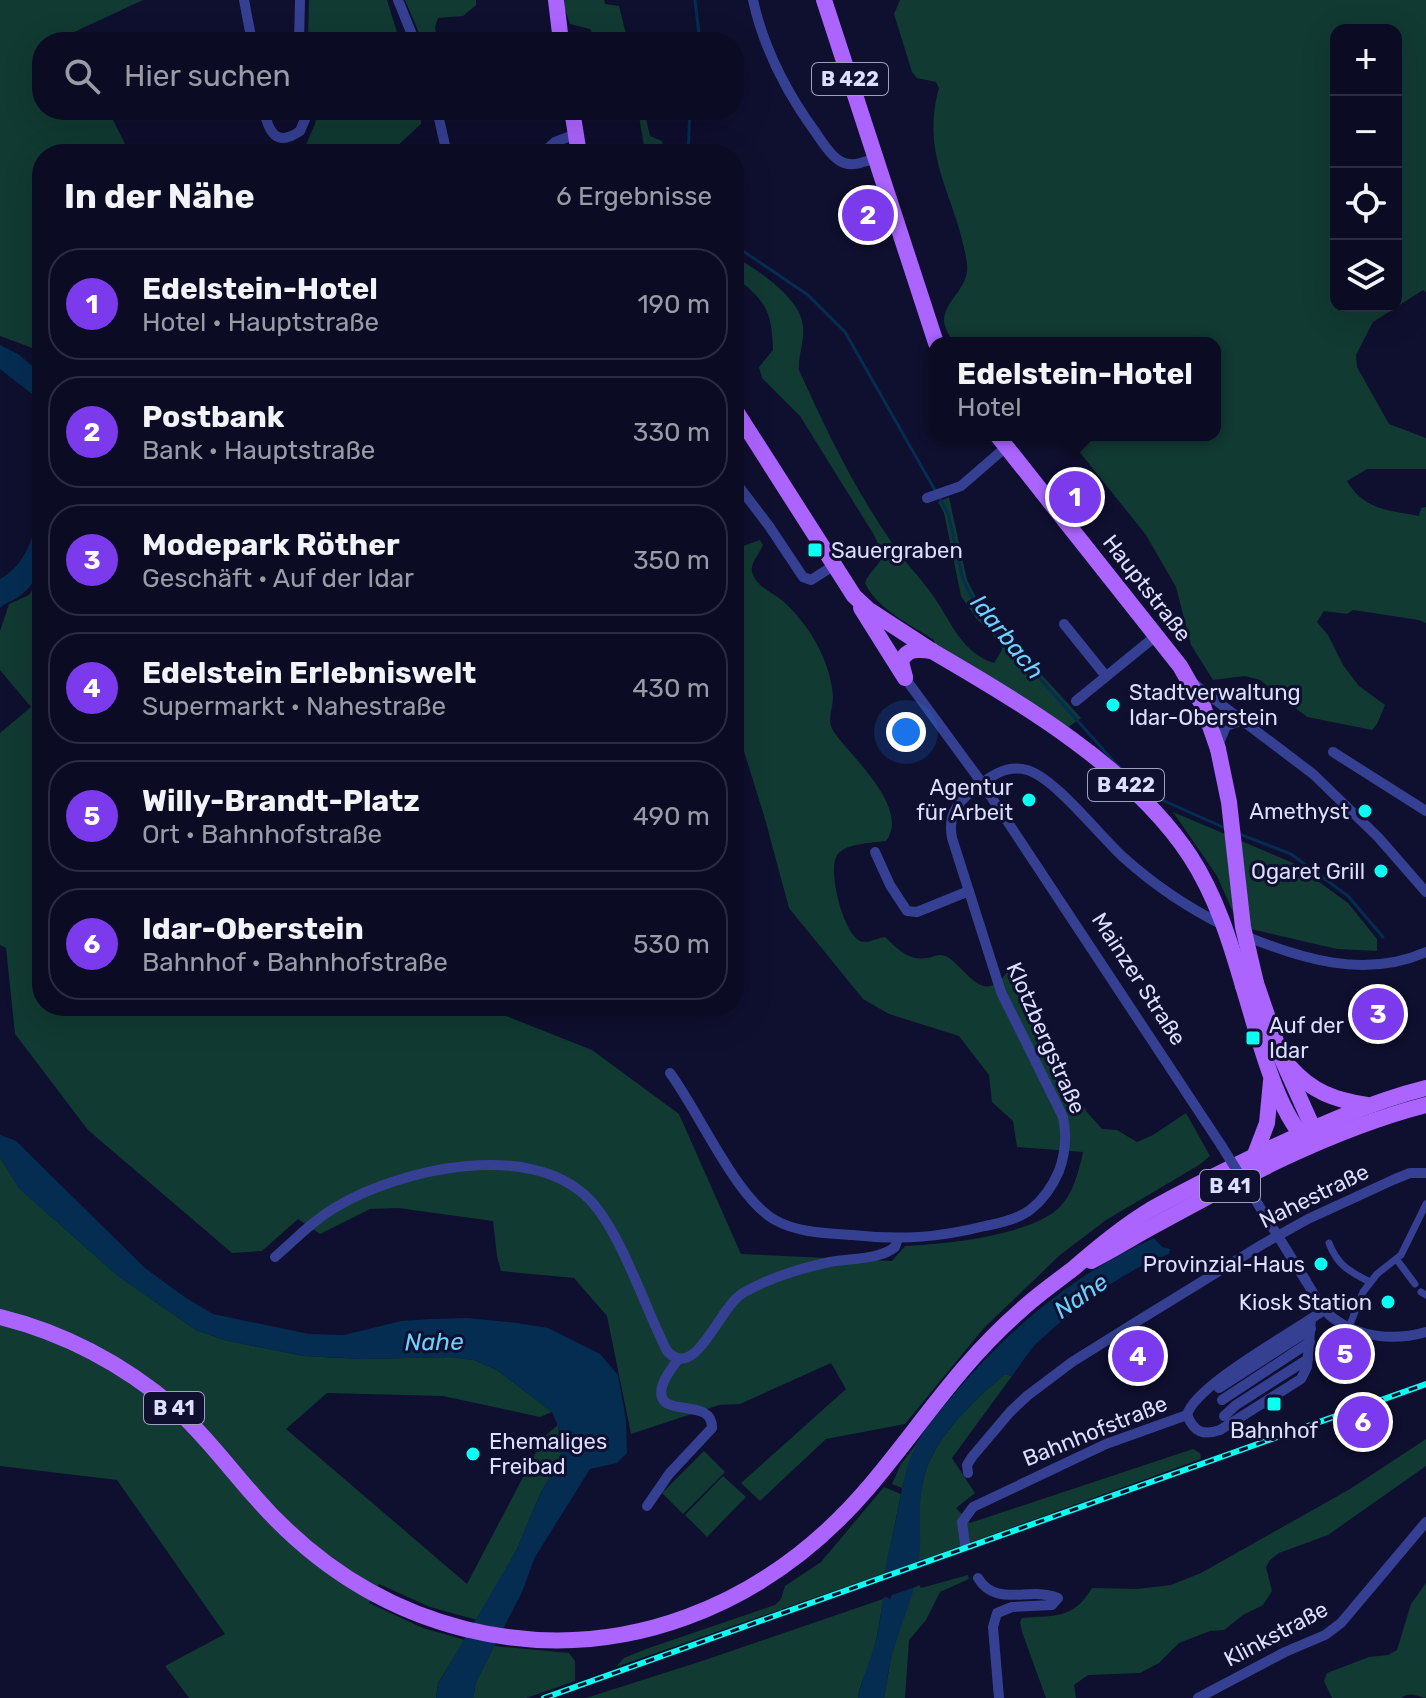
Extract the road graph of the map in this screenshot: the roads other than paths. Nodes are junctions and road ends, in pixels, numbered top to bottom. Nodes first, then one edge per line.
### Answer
1 (244, 0) edge
2 (300, 0) edge
3 (398, 0) edge
4 (556, 0) edge
5 (753, 0) edge
6 (824, 0) edge
7 (250, 32) edge
8 (299, 32) edge
9 (411, 32) edge
10 (560, 32) edge
11 (266, 120) edge
12 (305, 120) edge
13 (439, 120) edge
14 (574, 120) edge
15 (576, 134) junction
16 (445, 144) edge
17 (553, 144) edge
18 (578, 144) edge
19 (875, 158) junction
20 (934, 337) edge
21 (744, 424) edge
22 (1002, 441) edge
23 (744, 493) edge
24 (930, 496) dead end
25 (833, 566) junction
26 (854, 596) junction
27 (1064, 624) dead end
28 (1157, 635) junction
29 (932, 651) junction
30 (1105, 675) junction
31 (905, 678) junction
32 (1191, 682) junction
33 (1076, 701) dead end
34 (1243, 720) junction
35 (1218, 749) junction
36 (1333, 752) dead end
37 (982, 783) junction
38 (1426, 811) edge
39 (875, 852) dead end
40 (969, 891) junction
41 (1426, 892) edge
42 (1426, 952) edge
43 (1250, 985) junction
44 (1276, 1065) junction
45 (670, 1073) dead end
46 (1426, 1088) edge
47 (1369, 1105) junction
48 (1426, 1105) edge
49 (1309, 1136) junction
50 (1254, 1157) junction
51 (1426, 1173) edge
52 (1426, 1204) edge
53 (898, 1239) junction
54 (1329, 1243) dead end
55 (275, 1257) dead end
56 (1397, 1260) junction
57 (1071, 1270) junction
58 (1370, 1282) junction
59 (1415, 1284) dead end
60 (1324, 1310) junction
61 (0, 1317) edge
62 (1311, 1324) junction
63 (1349, 1327) junction
64 (1426, 1332) edge
65 (1310, 1342) junction
66 (678, 1359) junction
67 (1308, 1359) junction
68 (1219, 1389) junction
69 (1187, 1415) junction
70 (1224, 1416) junction
71 (1220, 1430) junction
72 (968, 1473) dead end
73 (647, 1506) dead end
74 (1426, 1522) edge
75 (965, 1544) dead end
76 (978, 1578) dead end
77 (999, 1698) edge
78 (1198, 1698) edge

1 - 7 street
2 - 8 street
3 - 9 street
4 - 10 main road
5 - 19 street
6 - 19 main road, B 422
11 - 12 street
13 - 16 street
14 - 15 main road
15 - 17 street
15 - 18 main road
19 - 20 main road, B 422
21 - 25 main road, B 422
22 - 24 street
22 - 28 main road, Hauptstraße / B 422
23 - 25 street
25 - 26 main road, B 422
26 - 29 main road, B 422
26 - 31 main road
27 - 30 street
28 - 30 street
28 - 32 main road, Hauptstraße / B 422
29 - 31 main road
29 - 43 main road, B 422, bridge
30 - 33 street
31 - 37 street, Mainzer Straße
32 - 34 street, Hauptstraße
32 - 35 main road, B 422
34 - 35 street
34 - 41 street, Hauptstraße
35 - 43 main road, B 422, bridge
36 - 38 street
37 - 40 street, Klotzbergstraße
37 - 42 street
37 - 60 street, Mainzer Straße, bridge
39 - 40 street
40 - 53 street, Klotzbergstraße
43 - 44 main road, B 422
44 - 47 main road
44 - 49 main road, B 422
44 - 50 main road
45 - 53 street, Klotzbergstraße
46 - 47 main road, B 41
47 - 49 main road, B 41
48 - 49 main road, B 41
49 - 50 main road, B 41
49 - 57 main road, B 41
50 - 57 main road, B 41
51 - 72 street, Nahestraße
52 - 56 street
53 - 66 street
54 - 58 street
55 - 66 street
56 - 58 street
56 - 59 street
57 - 61 main road, B 41
58 - 63 street
60 - 62 street, Bahnhofstraße
60 - 63 street
62 - 65 street
62 - 68 street, Bahnhofstraße
63 - 64 street
65 - 67 street
65 - 68 street
66 - 73 street
67 - 70 street
67 - 71 street
68 - 69 street, Bahnhofstraße
68 - 70 street
69 - 71 street
69 - 75 street, Bahnhofstraße
70 - 71 street
74 - 78 street, Klinkstraße
76 - 77 street

